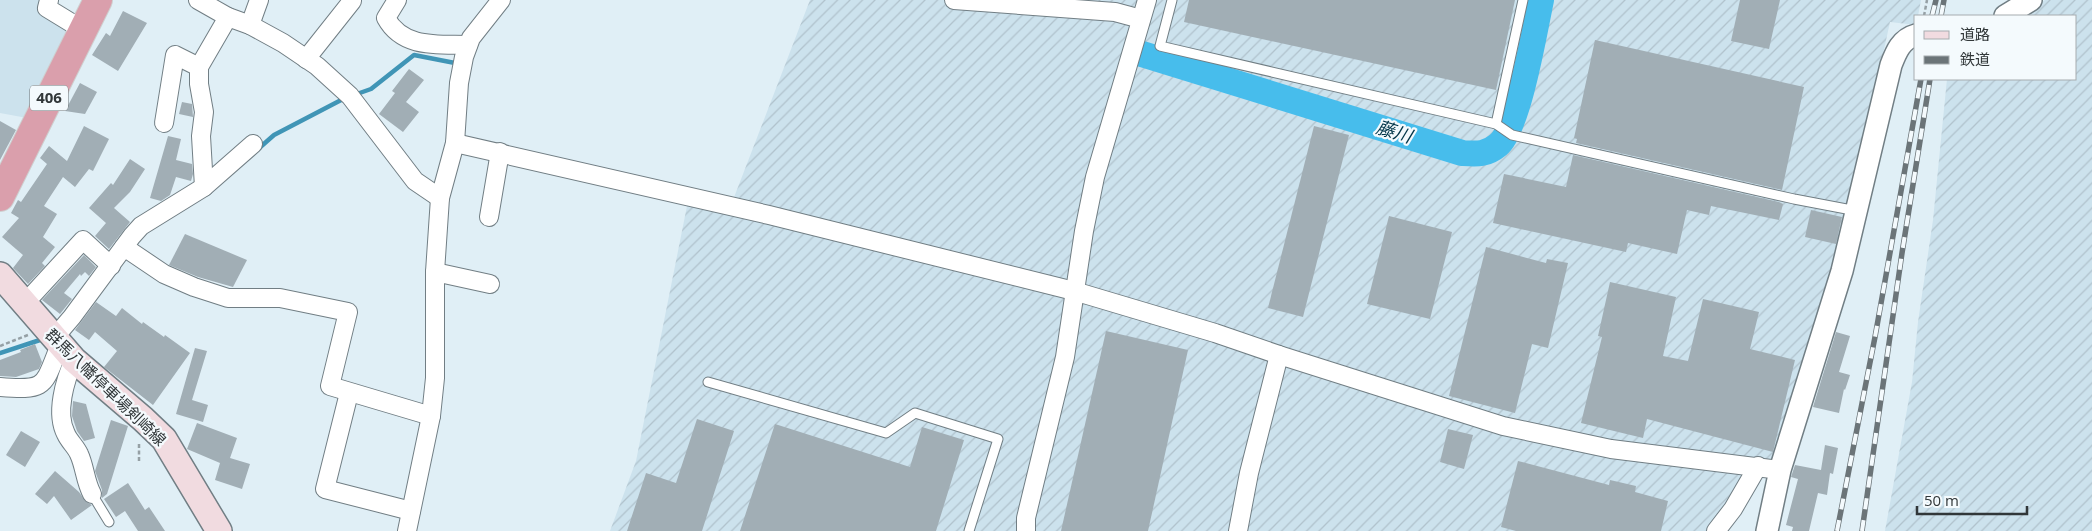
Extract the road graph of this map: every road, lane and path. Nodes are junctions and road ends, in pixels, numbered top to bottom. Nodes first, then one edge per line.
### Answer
1 (49, 0) edge
2 (98, 0) edge
3 (198, 0) edge
4 (259, 0) edge
5 (397, 0) edge
6 (501, 0) edge
7 (954, 0) edge
8 (1147, 0) edge
9 (1172, 0) edge
10 (1523, 0) edge
11 (1927, 0) edge
12 (2031, 0) edge
13 (352, 2) dead end
14 (1924, 15) edge
15 (2007, 15) edge
16 (228, 17) junction
17 (1141, 19) junction
18 (250, 25) junction
19 (83, 30) junction
20 (1914, 36) edge
21 (468, 45) junction
22 (306, 59) junction
23 (199, 67) junction
24 (164, 123) dead end
25 (1496, 124) junction
26 (455, 143) junction
27 (254, 144) dead end
28 (500, 152) junction
29 (204, 187) junction
30 (0, 197) edge
31 (440, 198) junction
32 (1858, 211) junction
33 (489, 217) dead end
34 (124, 247) junction
35 (111, 266) junction
36 (435, 272) junction
37 (0, 275) edge
38 (490, 284) dead end
39 (1074, 292) junction
40 (25, 303) junction
41 (58, 343) junction
42 (0, 346) edge
43 (1279, 355) junction
44 (708, 382) dead end
45 (0, 387) edge
46 (349, 393) junction
47 (431, 416) junction
48 (139, 442) dead end
49 (139, 462) dead end
50 (1758, 466) junction
51 (1780, 470) junction
52 (92, 494) joint
53 (411, 511) junction
54 (110, 522) dead end
55 (219, 531) edge
56 (407, 531) edge
57 (970, 531) edge
58 (1026, 531) edge
59 (1238, 531) edge
60 (1716, 531) edge
61 (1767, 531) edge

1 - 19 street
2 - 19 highway, 406
3 - 16 street
4 - 18 street
5 - 21 street
6 - 21 street
7 - 17 street
8 - 17 street
9 - 25 lane
10 - 25 lane
11 - 14 path
12 - 15 street
13 - 22 street
16 - 18 street
16 - 23 street
17 - 39 street
18 - 22 street
19 - 30 highway, 406
20 - 32 street
21 - 26 street
22 - 31 street
23 - 24 street
23 - 29 street
25 - 32 lane
26 - 28 street
26 - 31 street
27 - 29 street
28 - 33 street
28 - 39 street
29 - 34 street
31 - 36 street
32 - 51 street
34 - 35 street
34 - 46 street
35 - 40 street
35 - 41 street
36 - 38 street
36 - 47 street
37 - 40 main road, 群馬八幡停車場剣崎線
39 - 43 street
39 - 58 street
40 - 41 main road, 群馬八幡停車場剣崎線
41 - 42 path
41 - 45 street
41 - 52 street
41 - 55 main road, 群馬八幡停車場剣崎線
43 - 50 street
43 - 59 street
44 - 57 lane
46 - 47 street
46 - 53 street
47 - 53 street
48 - 49 path
50 - 51 street
50 - 60 street
51 - 61 street
52 - 54 lane
53 - 56 street

